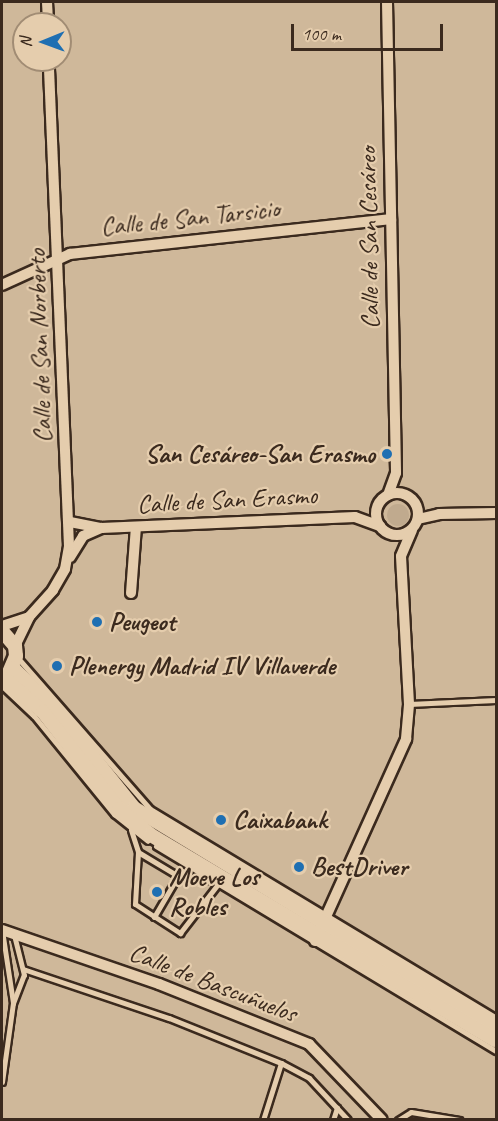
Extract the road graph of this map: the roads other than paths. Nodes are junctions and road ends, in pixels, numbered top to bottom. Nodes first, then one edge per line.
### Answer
1 (387, 2) edge
2 (50, 72) edge
3 (391, 219) junction
4 (59, 259) junction
5 (2, 285) edge
6 (396, 473) junction
7 (404, 493) junction
8 (388, 495) junction
9 (377, 506) junction
10 (496, 513) edge
11 (418, 514) junction
12 (355, 517) junction
13 (70, 522) junction
14 (136, 527) junction
15 (101, 528) junction
16 (383, 530) junction
17 (412, 530) junction
18 (401, 556) junction
19 (67, 562) junction
20 (131, 593) dead end
21 (29, 617) junction
22 (2, 626) edge
23 (2, 631) edge
24 (9, 669) edge
25 (496, 700) edge
26 (409, 704) junction
27 (131, 830) junction
28 (138, 852) junction
29 (178, 876) junction
30 (211, 881) junction
31 (218, 884) junction
32 (154, 917) junction
33 (321, 928) junction
34 (2, 930) edge
35 (14, 934) junction
36 (23, 969) junction
37 (13, 1003) junction
38 (496, 1018) edge
39 (496, 1028) edge
40 (496, 1041) edge
41 (496, 1051) edge
42 (281, 1063) junction
43 (2, 1082) edge
44 (337, 1108) junction
45 (263, 1119) edge
46 (333, 1119) edge
47 (348, 1119) edge
48 (382, 1119) edge
49 (398, 1119) edge
50 (459, 1119) edge

1 - 3 street, Calle de San Cesáreo
2 - 4 street, Calle de San Norberto
3 - 4 street, Calle de San Tarsicio
3 - 6 street, Calle de San Cesáreo
4 - 5 street, Calle de San Tarsicio
4 - 13 street, Calle de San Norberto
6 - 7 street, Calle de San Cesáreo
6 - 8 street, Calle de San Cesáreo
7 - 8 street
7 - 11 street
8 - 9 street
9 - 12 street, Calle de San Erasmo
9 - 16 street
10 - 11 street
11 - 17 street
12 - 14 street, Calle de San Erasmo
12 - 16 street, Calle de San Erasmo
13 - 15 street, Calle de San Erasmo
13 - 19 street, Calle de San Norberto
14 - 15 street, Calle de San Erasmo
14 - 20 street
15 - 19 street, Calle de San Erasmo
16 - 17 street
16 - 18 street
17 - 18 street
18 - 26 street
19 - 21 street, Calle de San Norberto
21 - 22 street, Calle de San Norberto
21 - 24 street, Calle de San Norberto
23 - 24 main road
24 - 27 lane
24 - 33 lane
24 - 33 main road
25 - 26 lane
26 - 33 street
27 - 28 lane
27 - 30 lane
28 - 29 lane
28 - 32 lane
29 - 30 lane
29 - 32 lane
30 - 31 lane
31 - 32 lane
31 - 33 lane
33 - 38 lane
33 - 39 main road
33 - 40 main road
33 - 41 lane
34 - 35 street, Calle de Bascuñuelos
34 - 37 lane
35 - 36 lane
35 - 48 street, Calle de Bascuñuelos
36 - 37 lane
36 - 42 lane
37 - 43 lane
42 - 44 lane
42 - 45 lane
44 - 46 lane
44 - 47 lane
49 - 50 lane

